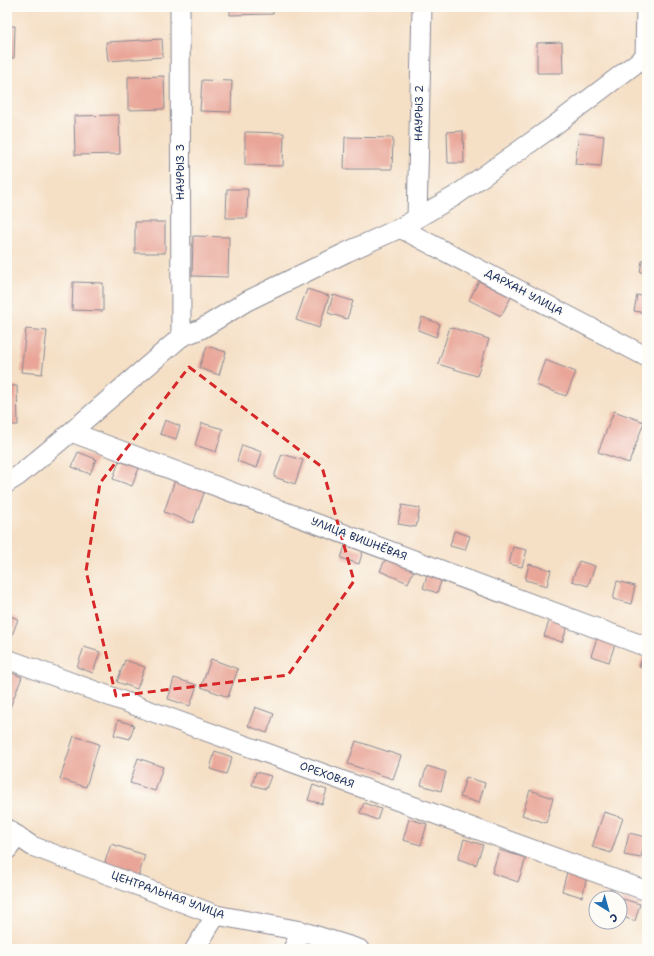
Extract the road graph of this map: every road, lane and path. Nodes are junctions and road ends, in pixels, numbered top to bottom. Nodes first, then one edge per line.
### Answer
1 (180, 7) edge
2 (422, 7) edge
3 (646, 7) edge
4 (646, 56) edge
5 (417, 218) junction
6 (400, 228) junction
7 (181, 337) junction
8 (647, 357) edge
9 (71, 432) junction
10 (7, 483) edge
11 (647, 647) edge
12 (7, 658) edge
13 (11, 839) edge
14 (647, 891) edge
15 (216, 915) junction
16 (301, 932) junction
17 (195, 949) edge
18 (292, 949) edge
19 (359, 949) edge

1 - 7 street, НАУРЫЗ 3
2 - 5 street, НАУРЫЗ 2
3 - 4 street
4 - 5 street
5 - 6 street
6 - 7 street
6 - 8 street, ДАРХАН УЛИЦА
7 - 9 street
9 - 10 street
9 - 11 street, УЛИЦА ВИШНЁВАЯ
12 - 14 street, ОРЕХОВАЯ
13 - 15 street, ЦЕНТРАЛЬНАЯ УЛИЦА
15 - 16 street, ЦЕНТРАЛЬНАЯ УЛИЦА
15 - 17 street
16 - 18 street
16 - 19 street, ЦЕНТРАЛЬНАЯ УЛИЦА

